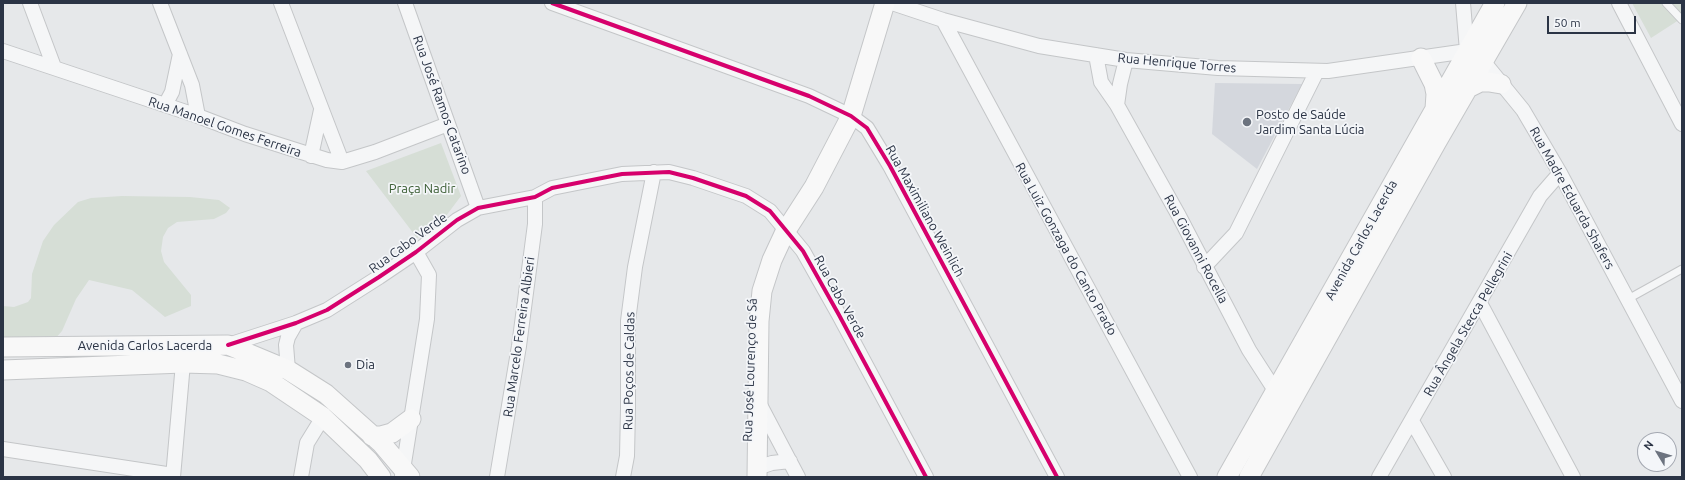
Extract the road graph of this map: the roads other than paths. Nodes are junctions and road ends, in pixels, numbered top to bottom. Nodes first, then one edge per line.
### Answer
1 (30, 3) edge
2 (160, 3) edge
3 (281, 3) edge
4 (405, 3) edge
5 (552, 3) edge
6 (885, 3) edge
7 (892, 3) edge
8 (1463, 3) edge
9 (1495, 3) edge
10 (1517, 3) edge
11 (1619, 3) edge
12 (1666, 3) edge
13 (942, 20) junction
14 (1682, 20) edge
15 (3, 51) edge
16 (1467, 51) junction
17 (180, 53) junction
18 (1096, 55) junction
19 (1421, 58) junction
20 (1126, 60) junction
21 (1483, 61) junction
22 (54, 67) junction
23 (1317, 70) junction
24 (1501, 84) junction
25 (1470, 87) junction
26 (165, 105) junction
27 (1117, 105) junction
28 (1435, 109) junction
29 (321, 110) junction
30 (198, 116) junction
31 (851, 116) junction
32 (448, 124) junction
33 (1682, 124) edge
34 (311, 156) junction
35 (342, 162) junction
36 (654, 172) junction
37 (1560, 173) junction
38 (535, 198) junction
39 (478, 208) junction
40 (785, 232) junction
41 (416, 252) junction
42 (1204, 267) junction
43 (1682, 270) edge
44 (1628, 298) junction
45 (1480, 303) junction
46 (296, 323) junction
47 (228, 345) junction
48 (3, 347) edge
49 (183, 363) junction
50 (3, 370) edge
51 (288, 370) junction
52 (1682, 401) edge
53 (1278, 402) junction
54 (759, 403) junction
55 (323, 417) junction
56 (411, 419) junction
57 (1412, 421) junction
58 (372, 436) junction
59 (3, 449) edge
60 (790, 461) junction
61 (757, 473) edge
62 (405, 475) edge
63 (173, 476) edge
64 (301, 477) edge
65 (381, 477) edge
66 (497, 477) edge
67 (623, 477) edge
68 (798, 477) edge
69 (926, 477) edge
70 (1057, 477) edge
71 (1190, 477) edge
72 (1227, 477) edge
73 (1249, 477) edge
74 (1379, 477) edge
75 (1444, 477) edge
76 (1573, 477) edge

1 - 22 street
2 - 17 street
3 - 29 street
4 - 32 street, Rua José Ramos Catarino
5 - 31 street, Rua Maximiliano Weinlich
6 - 31 main road, Rua José Lourenço de Sá
7 - 13 street, Rua Henrique Torres
8 - 16 street
9 - 16 main road, Avenida Carlos Lacerda
10 - 21 main road, Avenida Carlos Lacerda
11 - 33 street
12 - 14 lane
13 - 18 street, Rua Henrique Torres
13 - 71 street, Rua Luiz Gonzaga do Canto Prado
15 - 22 street, Rua Manoel Gomes Ferreira
16 - 19 street, Rua Henrique Torres
16 - 21 street, Rua Madre Eduarda Shafers
16 - 28 main road, Avenida Carlos Lacerda
17 - 26 street
17 - 30 street
18 - 20 street, Rua Henrique Torres
18 - 27 street, Rua Giovanni Rocella
19 - 23 street, Rua Henrique Torres
19 - 28 main road
20 - 23 street, Rua Henrique Torres
20 - 27 street
21 - 24 street, Rua Madre Eduarda Shafers
21 - 25 main road, Avenida Carlos Lacerda
22 - 26 street, Rua Manoel Gomes Ferreira
23 - 42 street
24 - 25 main road
24 - 37 street, Rua Madre Eduarda Shafers
25 - 53 main road, Avenida Carlos Lacerda
26 - 30 street, Rua Manoel Gomes Ferreira
27 - 42 street, Rua Giovanni Rocella
28 - 53 main road, Avenida Carlos Lacerda
29 - 34 street
29 - 35 street
30 - 34 street, Rua Manoel Gomes Ferreira
31 - 40 main road, Rua José Lourenço de Sá
31 - 70 street, Rua Maximiliano Weinlich
32 - 35 street, Rua Manoel Gomes Ferreira
32 - 39 street, Rua José Ramos Catarino
34 - 35 street, Rua Manoel Gomes Ferreira
36 - 38 street, Rua Cabo Verde
36 - 40 street, Rua Cabo Verde
36 - 67 street, Rua Poços de Caldas
37 - 44 street, Rua Madre Eduarda Shafers
37 - 45 street, Rua Ângela Stecca Pellegrini
38 - 39 street, Rua Cabo Verde
38 - 66 street, Rua Marcelo Ferreira Albieri
39 - 41 street, Rua Cabo Verde
40 - 54 main road, Rua José Lourenço de Sá
40 - 69 street, Rua Cabo Verde
41 - 46 street, Rua Cabo Verde
41 - 56 street
42 - 53 street, Rua Giovanni Rocella
43 - 44 lane
44 - 52 street, Rua Madre Eduarda Shafers
45 - 57 street, Rua Ângela Stecca Pellegrini
45 - 76 street
46 - 47 street, Rua Cabo Verde
46 - 51 street
47 - 48 main road, Avenida Carlos Lacerda
47 - 51 main road, Avenida Carlos Lacerda
49 - 50 main road, Avenida Carlos Lacerda
49 - 55 main road, Avenida Carlos Lacerda
49 - 63 street
51 - 58 main road, Avenida Carlos Lacerda
53 - 72 main road, Avenida Carlos Lacerda
53 - 73 main road, Avenida Carlos Lacerda
54 - 60 street
54 - 61 main road, Rua José Lourenço de Sá
55 - 64 street
55 - 65 main road, Avenida Carlos Lacerda
56 - 58 main road
56 - 62 street
57 - 74 street, Rua Ângela Stecca Pellegrini
57 - 75 street
58 - 62 main road, Avenida Carlos Lacerda
59 - 63 street
60 - 61 street
60 - 68 street

